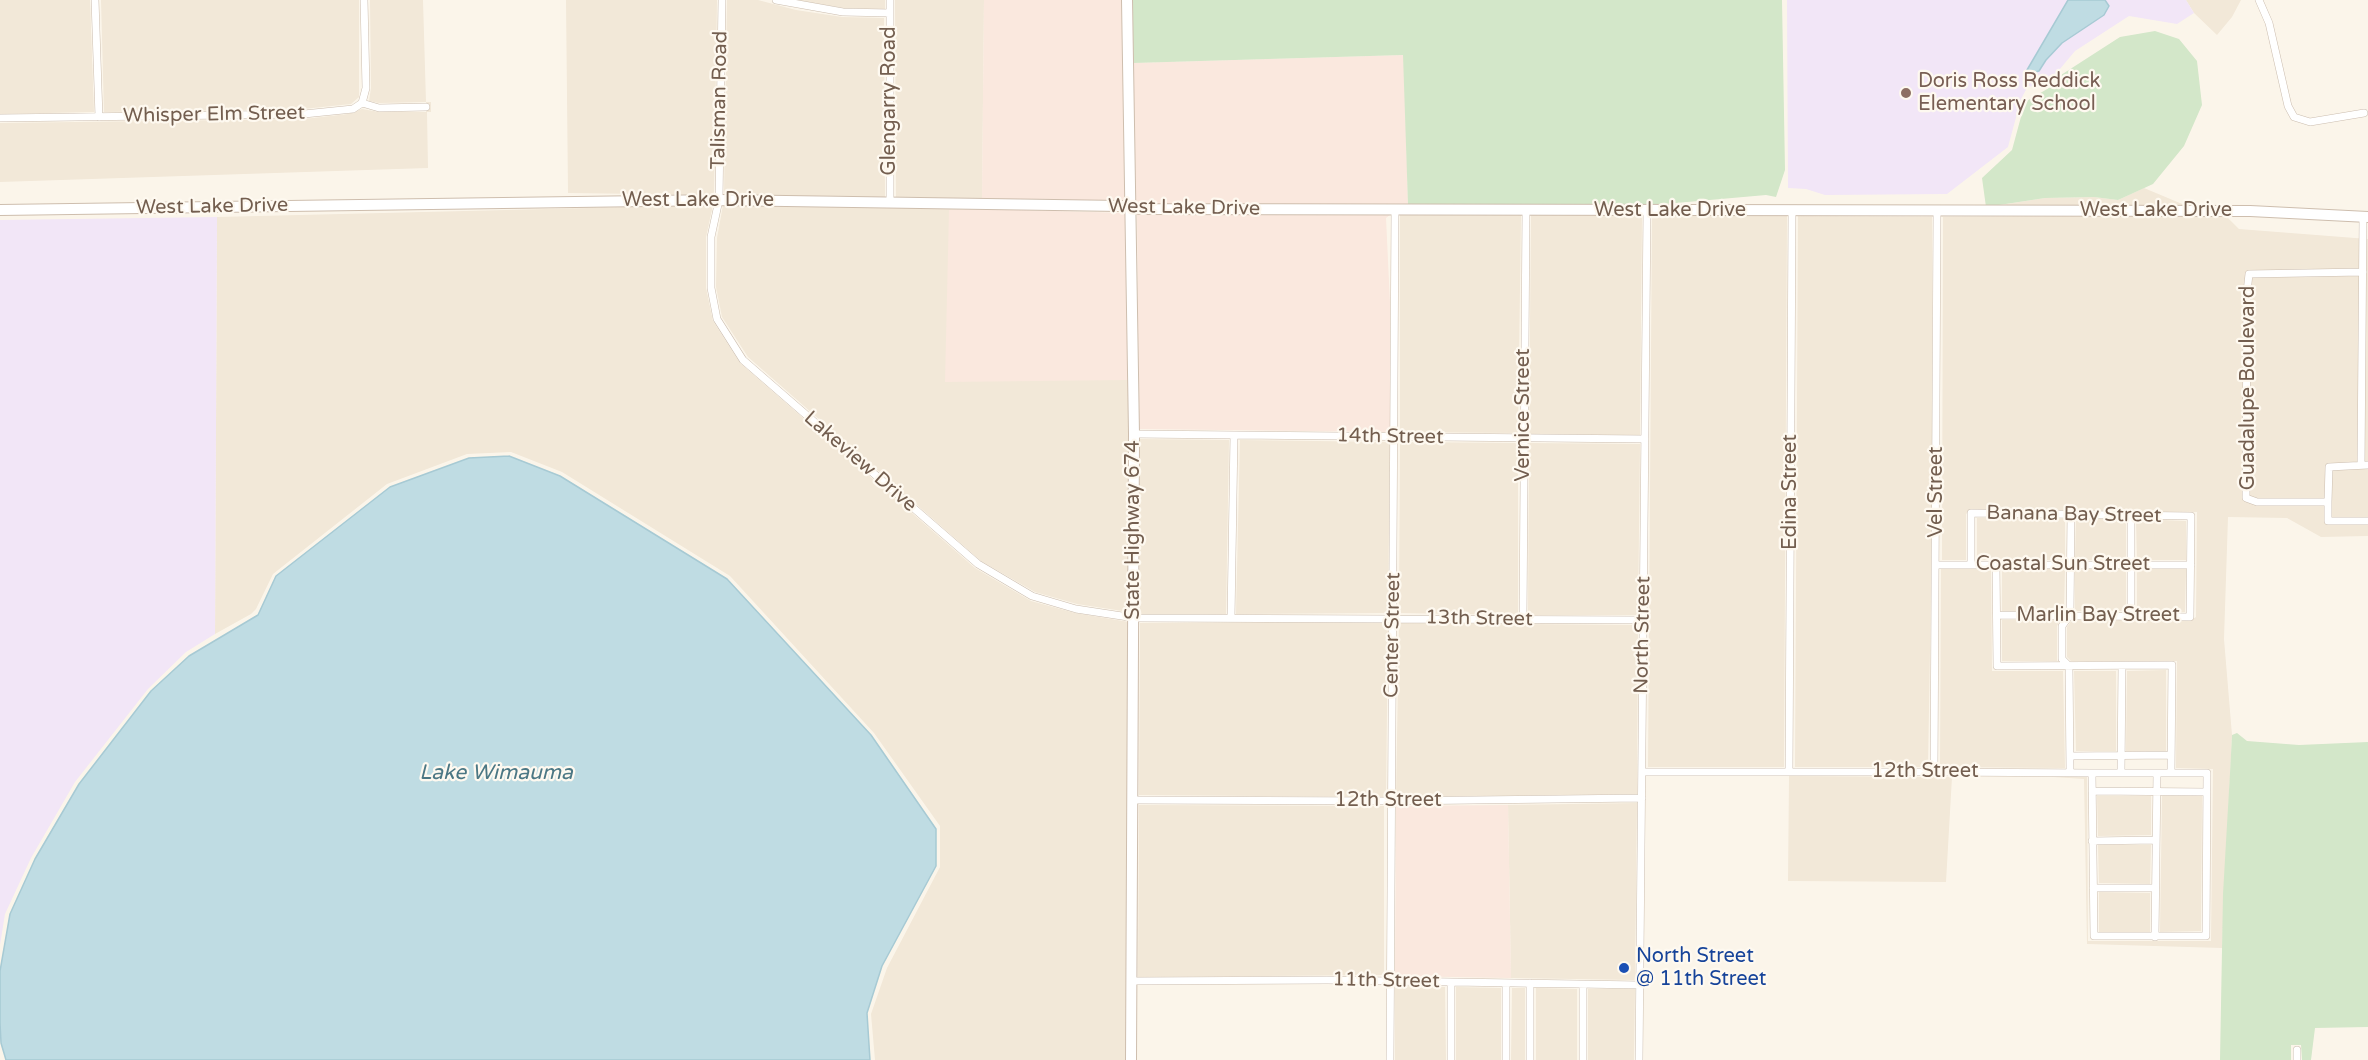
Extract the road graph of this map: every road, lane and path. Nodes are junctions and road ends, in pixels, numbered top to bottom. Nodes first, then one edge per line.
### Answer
1 (95, 0) edge
2 (364, 0) edge
3 (722, 0) edge
4 (776, 0) edge
5 (890, 0) edge
6 (1127, 0) edge
7 (2262, 1) edge
8 (890, 13) junction
9 (362, 103) junction
10 (426, 107) dead end
11 (2364, 113) dead end
12 (99, 117) junction
13 (0, 118) edge
14 (719, 200) junction
15 (890, 202) junction
16 (1131, 208) junction
17 (0, 210) edge
18 (1395, 210) junction
19 (1526, 210) junction
20 (1647, 210) junction
21 (1792, 212) junction
22 (1937, 212) junction
23 (2366, 217) edge
24 (2363, 272) junction
25 (2365, 290) edge
26 (1134, 434) junction
27 (1234, 435) junction
28 (1395, 437) junction
29 (1524, 438) junction
30 (1645, 439) junction
31 (2365, 465) edge
32 (2328, 502) junction
33 (2071, 514) junction
34 (2131, 514) junction
35 (2368, 520) edge
36 (1936, 564) junction
37 (2070, 564) junction
38 (1971, 565) junction
39 (1996, 565) junction
40 (2132, 565) junction
41 (2191, 565) junction
42 (1997, 615) junction
43 (2070, 615) junction
44 (2132, 616) junction
45 (1135, 618) junction
46 (1231, 618) junction
47 (1394, 618) junction
48 (1523, 619) junction
49 (1644, 620) junction
50 (2069, 666) junction
51 (2122, 666) junction
52 (2171, 755) junction
53 (2071, 756) junction
54 (2121, 756) junction
55 (1642, 772) junction
56 (1790, 772) junction
57 (1934, 772) junction
58 (2070, 772) junction
59 (2092, 772) junction
60 (2121, 773) junction
61 (2157, 773) junction
62 (2170, 773) junction
63 (2092, 791) junction
64 (2157, 792) junction
65 (2207, 792) junction
66 (1642, 798) junction
67 (1133, 800) junction
68 (1391, 801) junction
69 (2156, 840) junction
70 (2092, 841) junction
71 (2093, 888) junction
72 (2155, 888) junction
73 (2155, 937) junction
74 (1390, 980) junction
75 (1133, 981) junction
76 (1451, 982) junction
77 (1506, 983) junction
78 (1530, 983) junction
79 (1583, 984) junction
80 (1640, 985) junction
81 (2297, 1050) dead end
82 (1131, 1060) edge
83 (1390, 1060) edge
84 (1451, 1060) edge
85 (1506, 1060) edge
86 (1530, 1060) edge
87 (1583, 1060) edge
88 (1640, 1060) edge
89 (2297, 1060) edge

1 - 12 street
2 - 9 street
3 - 14 street, Talisman Road
4 - 8 street
5 - 8 street, Glengarry Road
6 - 16 street, State Highway 674
7 - 11 street
8 - 15 street, Glengarry Road
9 - 10 street, Whisper Elm Street
9 - 12 street, Whisper Elm Street
12 - 13 street, Whisper Elm Street
14 - 15 street, West Lake Drive
14 - 17 street, West Lake Drive
14 - 45 street, Lakeview Drive
15 - 16 street, West Lake Drive
16 - 18 street, West Lake Drive
16 - 26 street, State Highway 674
18 - 19 street, West Lake Drive
18 - 28 street, Center Street
19 - 20 street, West Lake Drive
19 - 29 street, Vernice Street
20 - 21 street, West Lake Drive
20 - 30 street, North Street
21 - 22 street, West Lake Drive
21 - 56 street, Edina Street
22 - 23 street, West Lake Drive
22 - 36 street, Vel Street
23 - 24 street
24 - 25 street
24 - 32 street, Guadalupe Boulevard
25 - 31 street
26 - 27 street, 14th Street
26 - 45 street, State Highway 674
27 - 28 street, 14th Street
27 - 46 street
28 - 29 street, 14th Street
28 - 47 street, Center Street
29 - 30 street, 14th Street
29 - 48 street, Vernice Street
30 - 49 street, North Street
31 - 32 street
32 - 35 street
33 - 34 street, Banana Bay Street
33 - 37 street
33 - 38 street, Banana Bay Street
34 - 40 street
34 - 41 street, Banana Bay Street
36 - 38 street, Coastal Sun Street
36 - 57 street, Vel Street
37 - 39 street, Coastal Sun Street
37 - 40 street, Coastal Sun Street
37 - 43 street
38 - 39 street, Coastal Sun Street
39 - 42 street
40 - 41 street, Coastal Sun Street
40 - 44 street
41 - 44 street, Marlin Bay Street
42 - 43 street, Marlin Bay Street
42 - 50 street
43 - 44 street, Marlin Bay Street
43 - 50 street
45 - 46 street, 13th Street
45 - 67 street, State Highway 674
46 - 47 street, 13th Street
47 - 48 street, 13th Street
47 - 68 street, Center Street
48 - 49 street, 13th Street
49 - 55 street, North Street
50 - 51 street
50 - 53 street
51 - 52 street
51 - 54 street
52 - 54 street
52 - 62 street
53 - 54 street
53 - 58 street
54 - 60 street
55 - 56 street, 12th Street
55 - 66 street, North Street
56 - 57 street, 12th Street
57 - 58 street, 12th Street
58 - 59 street, 12th Street
59 - 60 street, 12th Street
59 - 63 street
60 - 61 street, 12th Street
61 - 62 street, 12th Street
61 - 64 street
62 - 65 street, 12th Street
63 - 64 street
63 - 70 street
64 - 65 street
64 - 69 street
65 - 73 street
66 - 68 street, 12th Street
66 - 80 street, North Street
67 - 68 street, 12th Street
67 - 75 street, State Highway 674
68 - 74 street, Center Street
69 - 70 street
69 - 72 street
70 - 71 street
71 - 72 street
71 - 73 street
72 - 73 street
74 - 75 street, 11th Street
74 - 76 street, 11th Street
74 - 83 street, Center Street
75 - 82 street, State Highway 674
76 - 77 street, 11th Street
76 - 84 street
77 - 78 street, 11th Street
77 - 85 street
78 - 79 street, 11th Street
78 - 86 street
79 - 80 street, 11th Street
79 - 87 street
80 - 88 street, North Street
81 - 89 street

